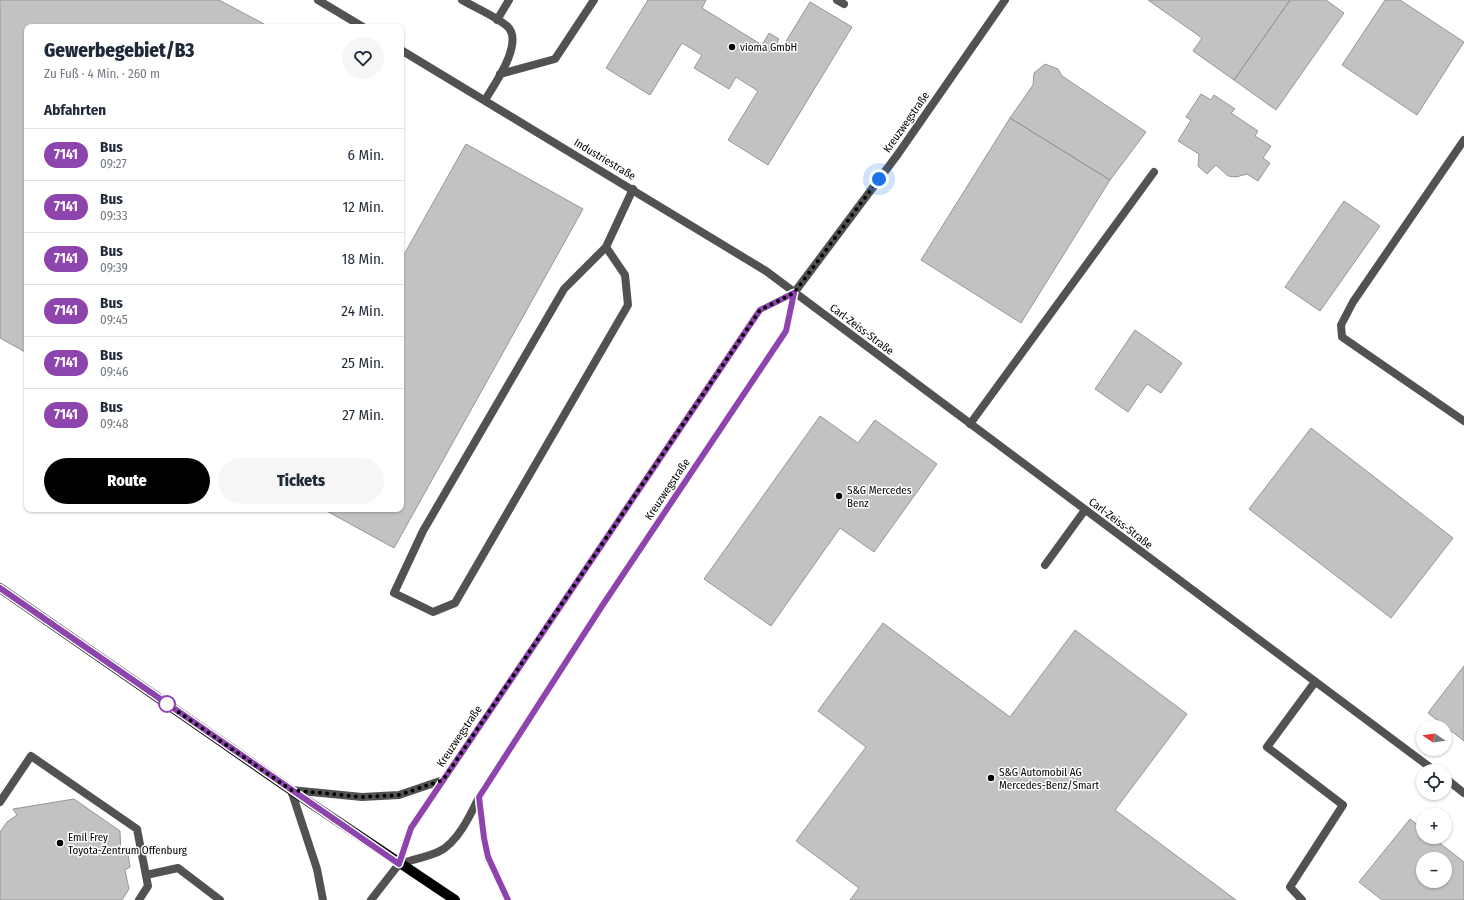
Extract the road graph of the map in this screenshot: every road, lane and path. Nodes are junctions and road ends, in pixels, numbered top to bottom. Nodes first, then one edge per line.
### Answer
1 (318, 0) edge
2 (462, 0) edge
3 (509, 0) edge
4 (594, 0) edge
5 (1006, 0) edge
6 (497, 20) junction
7 (358, 24) edge
8 (404, 52) edge
9 (500, 74) junction
10 (485, 100) junction
11 (1464, 140) edge
12 (1154, 172) dead end
13 (633, 189) junction
14 (606, 247) junction
15 (794, 293) junction
16 (1464, 421) edge
17 (970, 424) junction
18 (1085, 510) junction
19 (1045, 564) dead end
20 (0, 588) edge
21 (1315, 682) junction
22 (1426, 764) edge
23 (443, 780) junction
24 (1452, 784) edge
25 (291, 790) junction
26 (1464, 793) edge
27 (479, 797) junction
28 (0, 802) edge
29 (399, 864) junction
30 (146, 875) junction
31 (139, 900) edge
32 (220, 900) edge
33 (323, 900) edge
34 (371, 900) edge
35 (455, 900) edge
36 (508, 900) edge
37 (1302, 900) edge

1 - 7 street
2 - 6 street
3 - 6 street
4 - 9 street
5 - 15 street, Kreuzwegstraße
6 - 9 street
8 - 10 street, Industriestraße
9 - 10 street
10 - 13 street, Industriestraße
11 - 16 street
12 - 17 street
13 - 14 street
13 - 15 street, Industriestraße
14 - 14 street
15 - 17 street, Carl-Zeiss-Straße
15 - 23 street, Kreuzwegstraße
15 - 27 street, Kreuzwegstraße
17 - 18 street, Carl-Zeiss-Straße
18 - 19 street
18 - 21 street, Carl-Zeiss-Straße
20 - 25 main road
21 - 22 street, Carl-Zeiss-Straße
21 - 37 street
23 - 25 street
23 - 29 street, Kreuzwegstraße
24 - 26 street
25 - 29 main road
25 - 33 street
27 - 29 street, Kreuzwegstraße
27 - 36 street
28 - 30 street
29 - 34 street
29 - 35 main road
30 - 31 street
30 - 32 street

